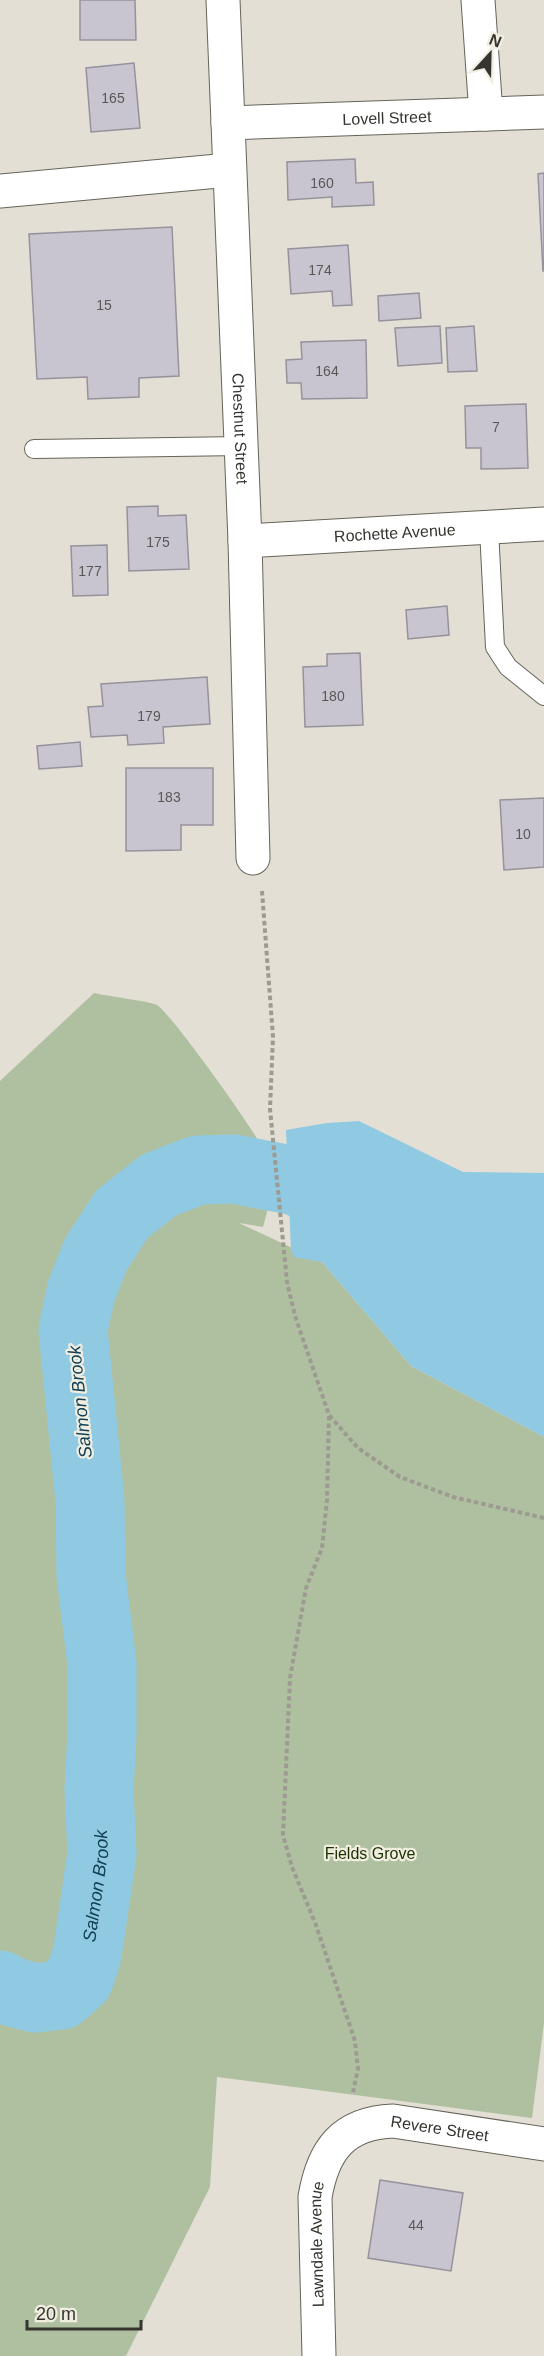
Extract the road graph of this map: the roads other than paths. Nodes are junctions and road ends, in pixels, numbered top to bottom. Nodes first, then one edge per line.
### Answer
1 (223, 0) edge
2 (478, 0) edge
3 (544, 112) edge
4 (486, 114) junction
5 (228, 123) junction
6 (229, 170) junction
7 (0, 191) edge
8 (242, 446) junction
9 (34, 448) dead end
10 (544, 524) edge
11 (489, 528) junction
12 (245, 541) junction
13 (544, 696) edge
14 (253, 858) road end
15 (341, 2140) joint
16 (544, 2144) edge
17 (319, 2356) edge

1 - 5 street, Chestnut Street
2 - 4 street
3 - 4 street, Lovell Street
4 - 5 street, Lovell Street
5 - 6 street, Chestnut Street
6 - 7 street
6 - 8 street, Chestnut Street
8 - 9 lane
8 - 12 street, Chestnut Street
10 - 11 street, Rochette Avenue
11 - 12 street, Rochette Avenue
11 - 13 lane
12 - 14 street, Chestnut Street
15 - 16 street, Revere Street
15 - 17 street, Lawndale Avenue

